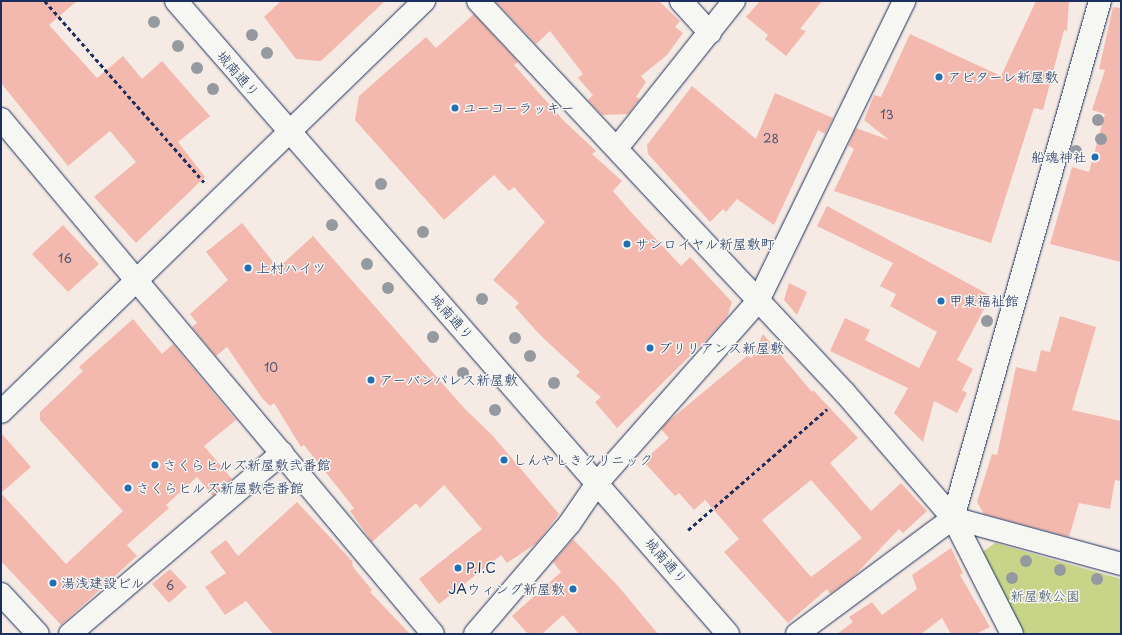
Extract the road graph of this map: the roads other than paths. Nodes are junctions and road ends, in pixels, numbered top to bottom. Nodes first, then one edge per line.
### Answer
1 (176, 1) edge
2 (424, 1) edge
3 (478, 1) edge
4 (681, 1) edge
5 (734, 1) edge
6 (904, 1) edge
7 (1100, 1) edge
8 (710, 33) junction
9 (5, 132) edge
10 (287, 132) junction
11 (617, 148) junction
12 (137, 279) junction
13 (758, 300) junction
14 (1, 412) edge
15 (282, 453) junction
16 (598, 482) junction
17 (953, 518) junction
18 (1121, 564) edge
19 (1, 594) edge
20 (38, 634) edge
21 (70, 634) edge
22 (433, 634) edge
23 (474, 634) edge
24 (728, 634) edge
25 (797, 634) edge
26 (1012, 634) edge

1 - 10 street, 城南通り
2 - 10 street
3 - 11 street
4 - 8 street
5 - 8 street
6 - 13 street
7 - 17 street
8 - 11 street
9 - 12 street
10 - 12 street
10 - 16 street, 城南通り
11 - 13 street
12 - 14 street
12 - 15 street
13 - 16 street
13 - 17 street
15 - 21 street
15 - 22 street
16 - 23 street
16 - 24 street, 城南通り
17 - 18 street
17 - 25 street
17 - 26 street
19 - 20 street

